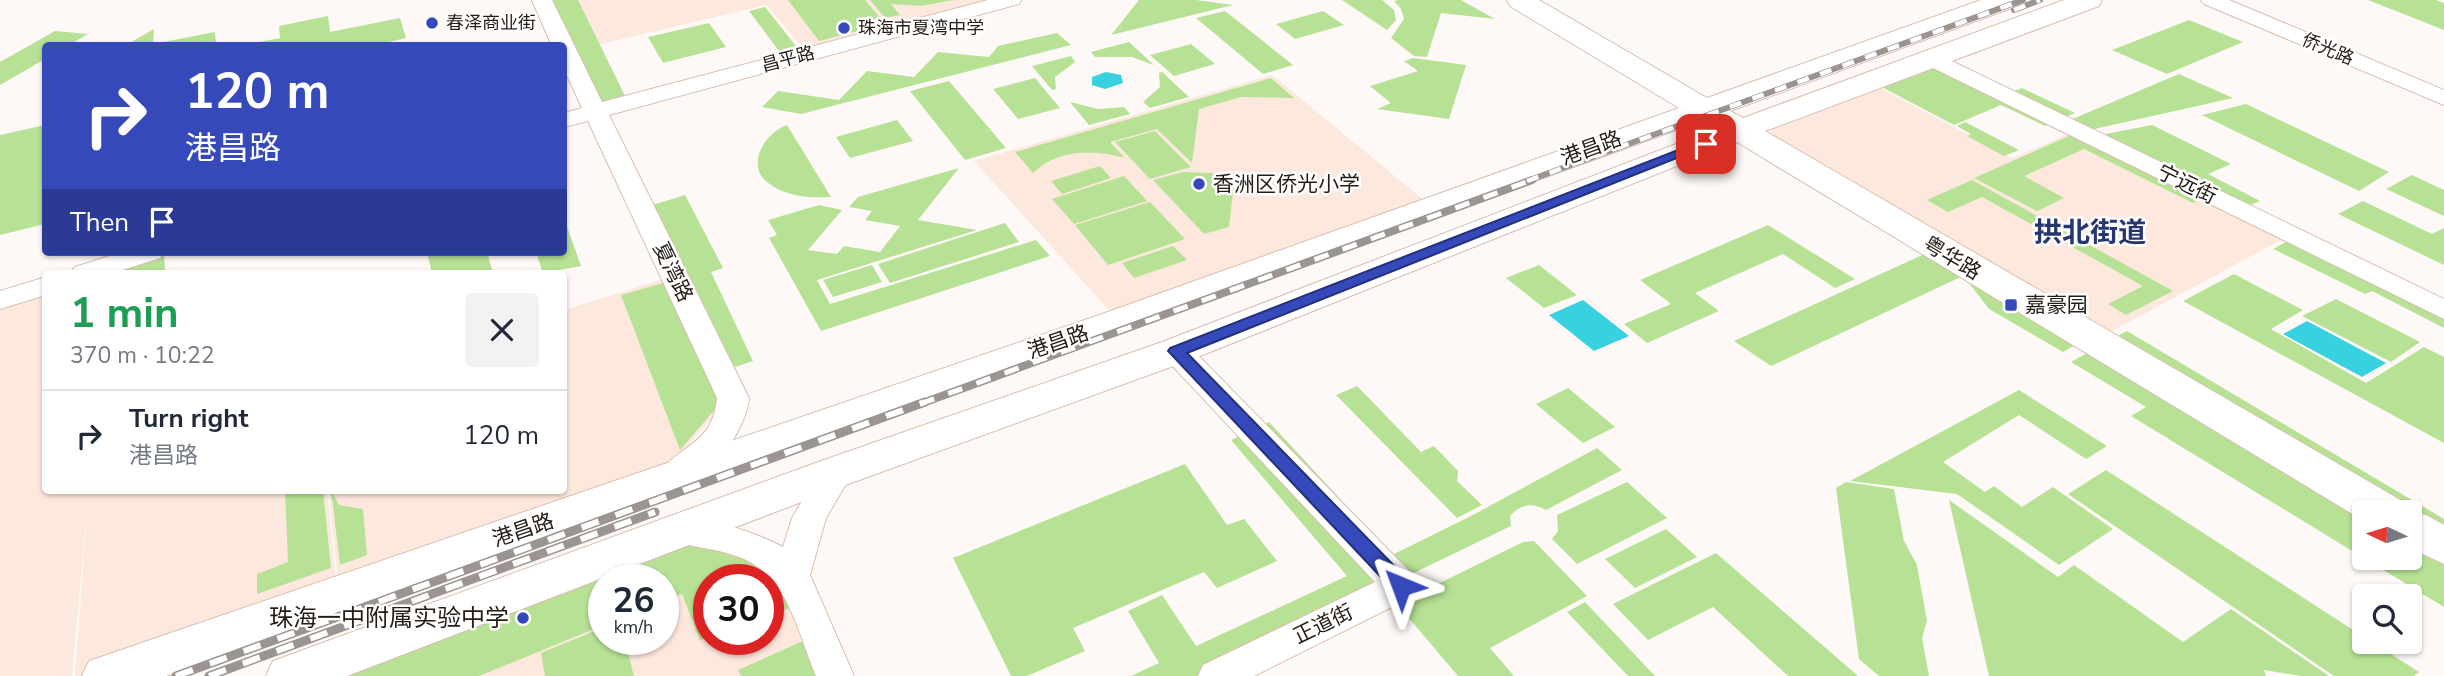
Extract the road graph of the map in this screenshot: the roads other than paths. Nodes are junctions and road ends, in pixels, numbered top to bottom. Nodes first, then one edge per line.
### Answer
1 (542, 0) edge
2 (1012, 0) edge
3 (1520, 0) edge
4 (2007, 0) edge
5 (2089, 0) edge
6 (2211, 0) edge
7 (561, 42) edge
8 (567, 55) edge
9 (1931, 58) junction
10 (1624, 62) junction
11 (1654, 80) junction
12 (1752, 92) junction
13 (2444, 98) edge
14 (1703, 109) junction
15 (593, 111) junction
16 (1787, 114) junction
17 (567, 119) edge
18 (1643, 129) junction
19 (1738, 131) junction
20 (1681, 153) junction
21 (1800, 168) junction
22 (138, 256) edge
23 (94, 270) edge
24 (42, 287) edge
25 (0, 300) edge
26 (2444, 310) edge
27 (1176, 351) junction
28 (836, 472) junction
29 (665, 480) junction
30 (2364, 500) edge
31 (680, 531) junction
32 (2422, 534) edge
33 (2444, 547) edge
34 (792, 575) junction
35 (107, 676) edge
36 (291, 676) edge
37 (835, 676) edge
38 (1217, 676) edge

1 - 7 street, 夏湾路
2 - 15 street, 昌平路
3 - 10 main road, 粤华路
4 - 12 main road, 港昌路
5 - 9 main road, 港昌路
6 - 13 street, 侨光路
8 - 15 street, 夏湾路
9 - 16 main road, 港昌路
9 - 26 street, 宁远街
10 - 11 main road, 粤华路
10 - 18 main road
11 - 12 main road
11 - 14 main road, 粤华路
12 - 14 main road, 港昌路
14 - 18 main road, 港昌路
14 - 19 main road, 粤华路
15 - 17 street, 昌平路
15 - 29 street, 夏湾路
16 - 19 main road, 港昌路
16 - 21 main road
18 - 29 main road, 港昌路
19 - 20 main road, 港昌路
19 - 21 main road, 粤华路
20 - 21 main road
20 - 27 main road, 港昌路
21 - 30 main road, 粤华路
22 - 23 street
24 - 25 street
27 - 28 main road, 港昌路
27 - 38 street, 正道街
28 - 31 main road, 港昌路
28 - 34 street
29 - 35 main road, 港昌路
31 - 34 street
31 - 36 main road, 港昌路
32 - 33 main road
34 - 37 street

